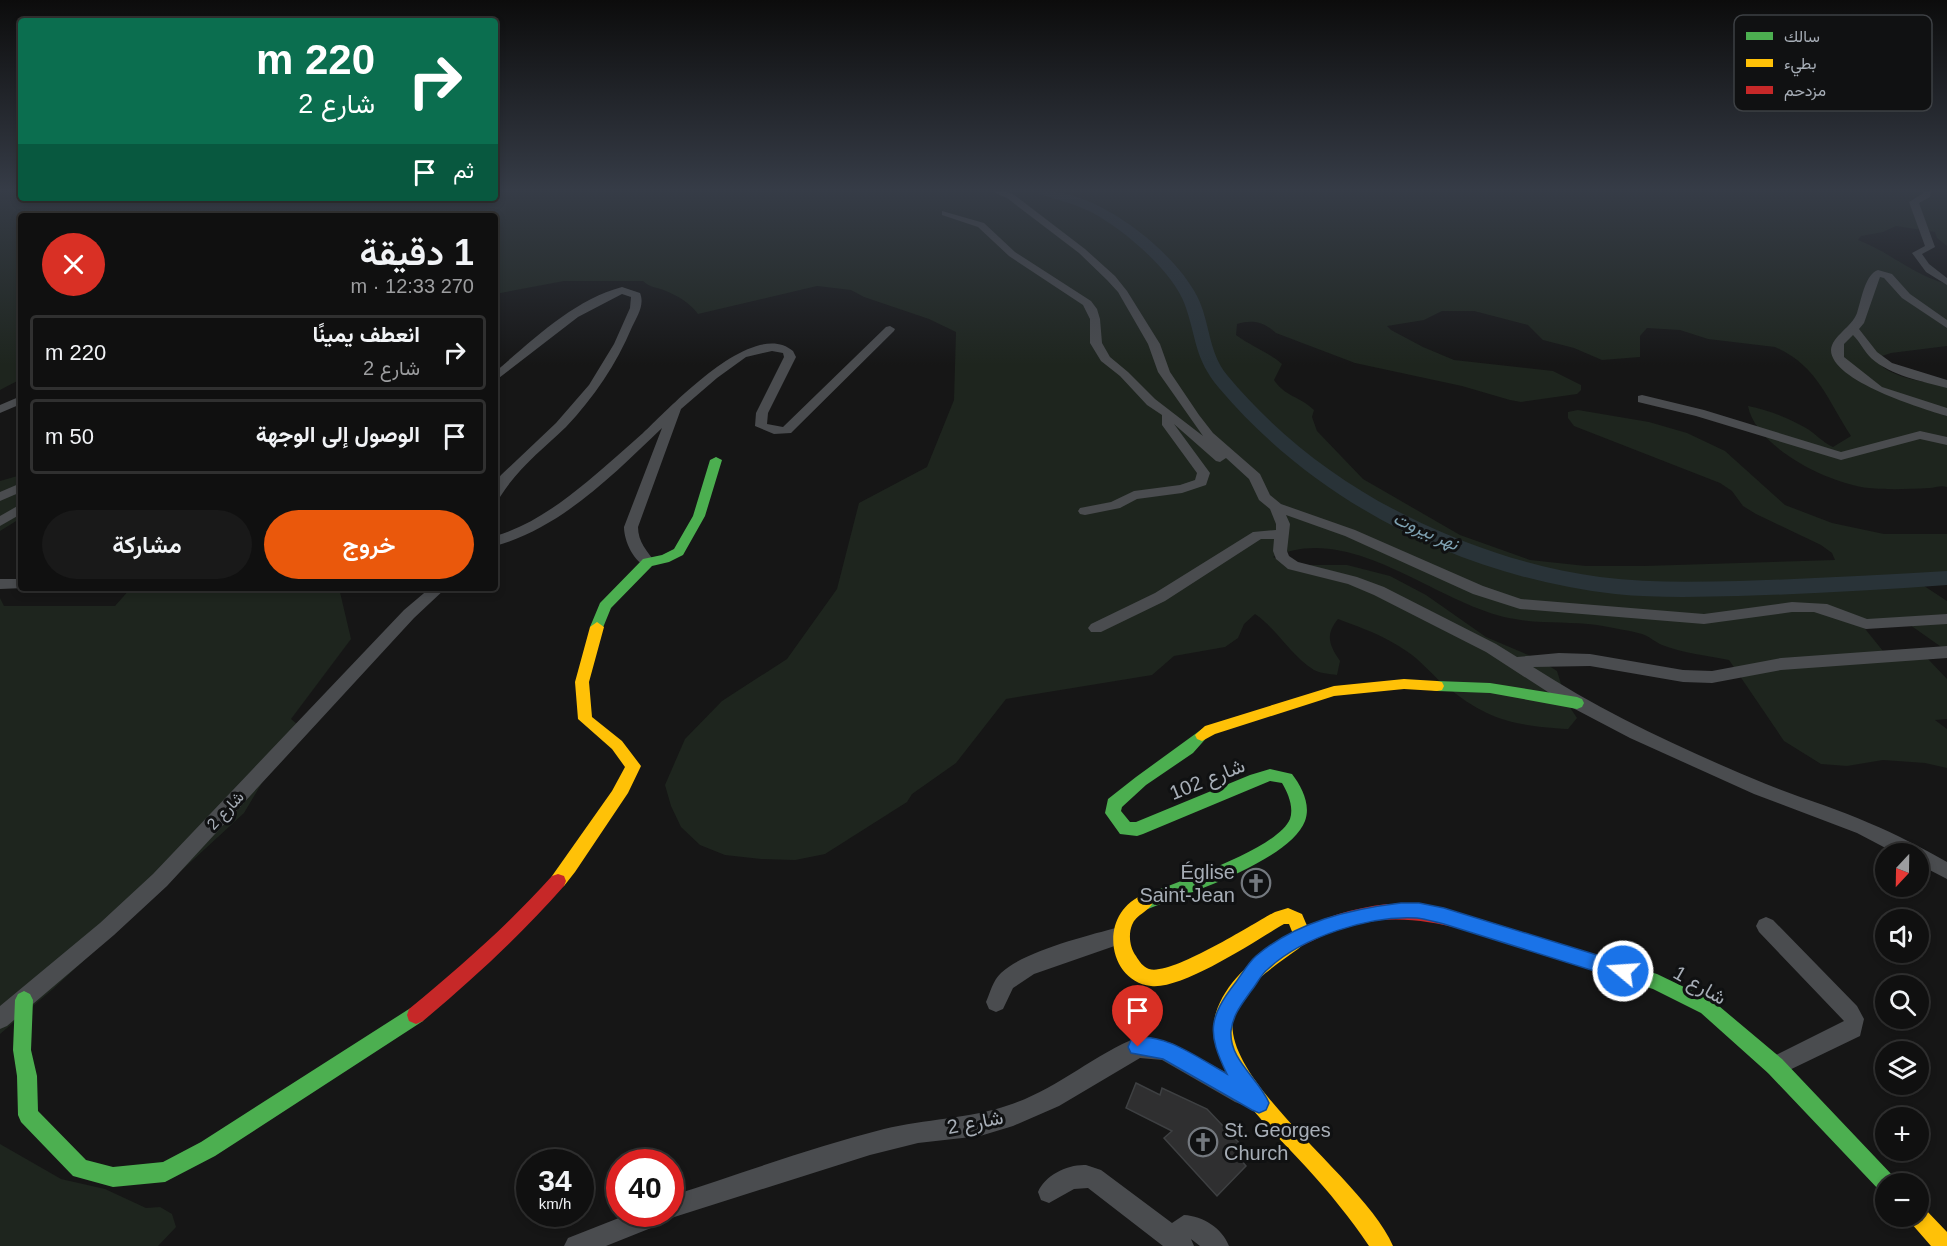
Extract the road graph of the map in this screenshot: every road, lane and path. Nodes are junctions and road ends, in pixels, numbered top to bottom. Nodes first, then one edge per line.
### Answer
1 (1006, 249) edge
2 (1080, 249) edge
3 (1925, 249) edge
4 (1947, 282) edge
5 (1947, 325) edge
6 (890, 329) dead end
7 (1853, 330) junction
8 (498, 376) edge
9 (1947, 384) edge
10 (1642, 399) dead end
11 (18, 401) edge
12 (676, 408) junction
13 (0, 409) edge
14 (1947, 411) edge
15 (1168, 414) junction
16 (1947, 441) edge
17 (716, 460) dead end
18 (1259, 486) junction
19 (18, 488) edge
20 (498, 488) edge
21 (0, 497) edge
22 (1276, 507) junction
23 (18, 510) edge
24 (1085, 511) dead end
25 (0, 522) edge
26 (1283, 534) junction
27 (498, 540) edge
28 (648, 562) junction
29 (0, 584) edge
30 (18, 584) edge
31 (436, 591) edge
32 (1947, 619) edge
33 (1096, 628) dead end
34 (1947, 652) edge
35 (1515, 663) junction
36 (1577, 703) junction
37 (1894, 843) edge
38 (1929, 861) edge
39 (1947, 872) edge
40 (1766, 926) dead end
41 (1302, 935) junction
42 (1119, 936) junction
43 (24, 1000) junction
44 (996, 1002) dead end
45 (0, 1019) edge
46 (1775, 1066) junction
47 (1259, 1103) junction
48 (1877, 1173) edge
49 (1049, 1192) dead end
50 (684, 1204) edge
51 (624, 1227) edge
52 (1928, 1227) edge
53 (1178, 1242) edge
54 (576, 1246) edge
55 (1217, 1246) edge
56 (1382, 1246) edge
57 (1945, 1246) edge

1 - 15 street
2 - 18 street
3 - 4 street
5 - 7 street
6 - 12 street
7 - 9 street
7 - 14 street
8 - 20 street
10 - 16 street
11 - 13 street
12 - 27 street
12 - 28 street
15 - 18 street
15 - 24 street
17 - 28 street
18 - 22 street
19 - 21 street
22 - 26 street
22 - 32 street
23 - 25 street
26 - 33 street
26 - 35 street
28 - 43 street
29 - 30 street
31 - 43 street, شارع 2
34 - 35 street
35 - 36 street
36 - 37 street
36 - 42 street, شارع 102
38 - 39 street
40 - 46 street
41 - 42 street
41 - 46 street, شارع 1
41 - 47 street, شارع 1
42 - 44 street
43 - 45 street, شارع 2
46 - 48 street, شارع 1
47 - 50 street, شارع 2
47 - 56 street, شارع 1
49 - 53 street
51 - 54 street
52 - 57 street
53 - 55 street

